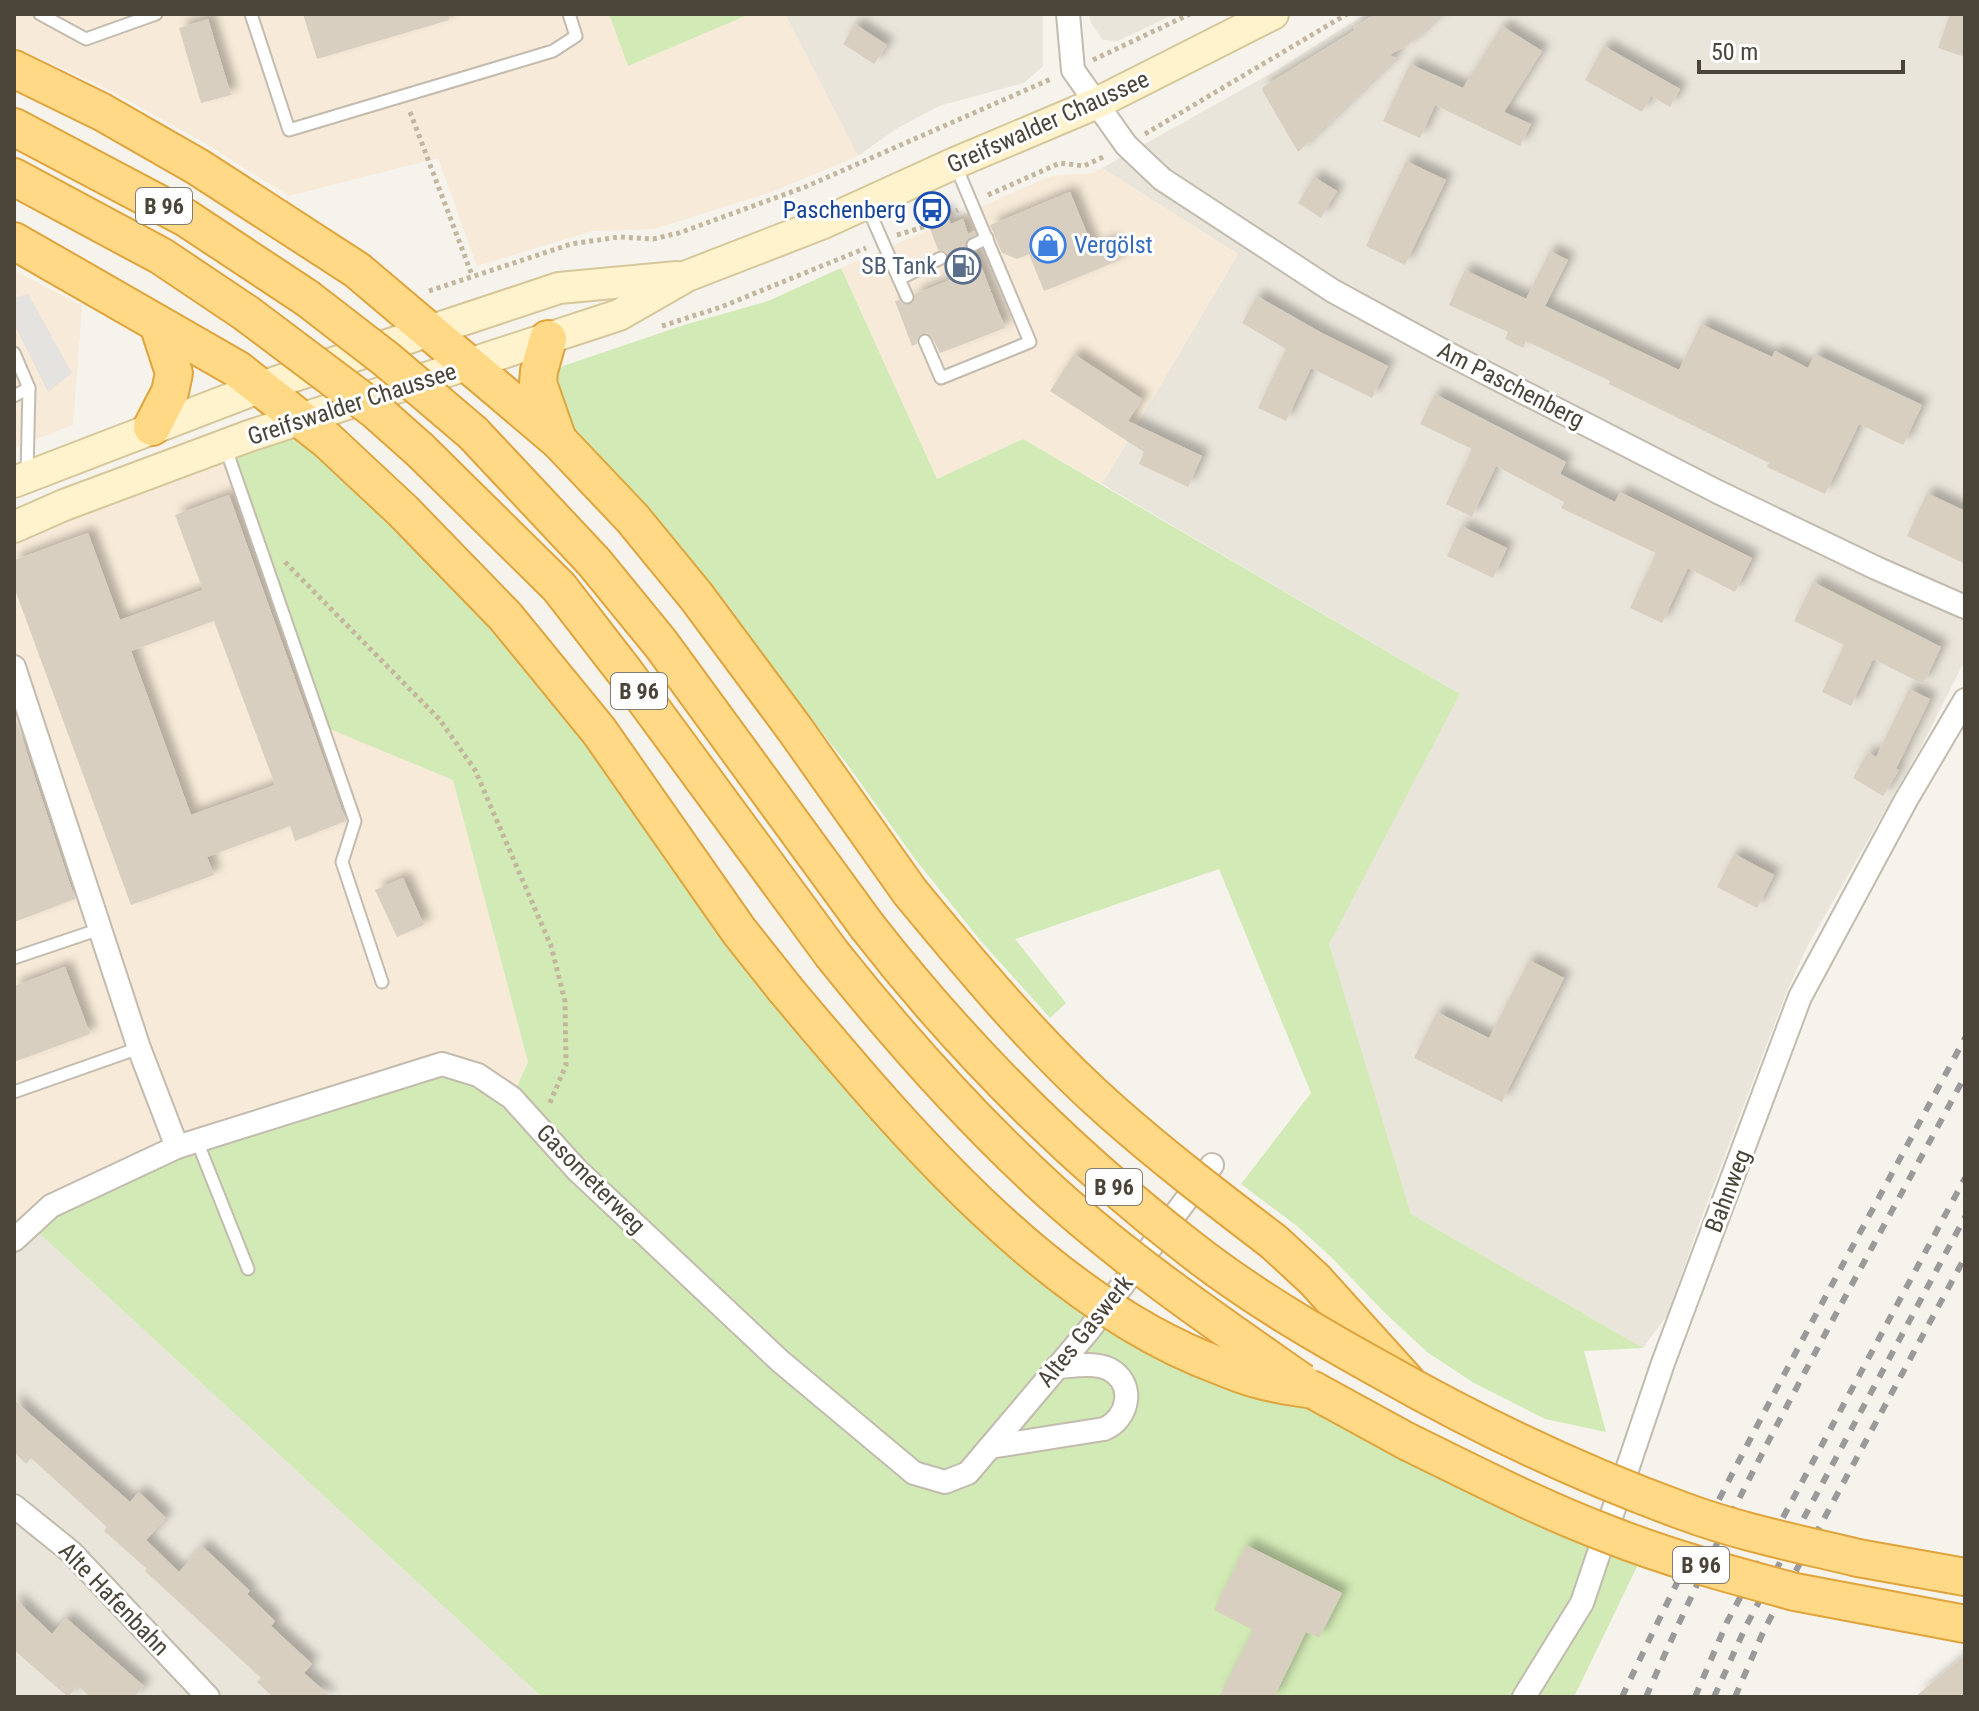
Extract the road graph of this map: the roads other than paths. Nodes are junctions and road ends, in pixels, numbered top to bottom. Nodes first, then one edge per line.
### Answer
1 (40, 14) edge
2 (156, 14) edge
3 (251, 14) edge
4 (569, 14) edge
5 (1068, 14) edge
6 (1273, 14) edge
7 (14, 69) edge
8 (1097, 103) junction
9 (14, 127) edge
10 (955, 163) junction
11 (14, 177) edge
12 (866, 204) junction
13 (987, 238) junction
14 (14, 241) edge
15 (973, 245) dead end
16 (941, 258) dead end
17 (687, 276) junction
18 (899, 279) junction
19 (907, 297) dead end
20 (158, 324) junction
21 (430, 330) junction
22 (548, 339) junction
23 (925, 341) dead end
24 (14, 353) edge
25 (470, 365) junction
26 (261, 387) junction
27 (29, 388) junction
28 (14, 396) edge
29 (301, 419) junction
30 (152, 427) junction
31 (559, 441) junction
32 (224, 446) junction
33 (20, 480) edge
34 (14, 527) edge
35 (1965, 607) edge
36 (14, 667) edge
37 (1965, 700) edge
38 (100, 929) junction
39 (14, 958) edge
40 (382, 982) dead end
41 (139, 1048) junction
42 (14, 1092) edge
43 (187, 1144) junction
44 (1212, 1165) dead end
45 (14, 1240) edge
46 (248, 1269) dead end
47 (1057, 1367) junction
48 (1411, 1388) junction
49 (1313, 1390) junction
50 (990, 1447) junction
51 (945, 1482) joint
52 (14, 1506) edge
53 (1965, 1577) edge
54 (1965, 1624) edge
55 (208, 1697) edge
56 (1524, 1697) edge

1 - 2 lane
3 - 4 lane
5 - 8 street, Am Paschenberg
6 - 8 main road, Greifswalder Chaussee
7 - 21 highway
8 - 10 main road, Greifswalder Chaussee
8 - 35 street, Am Paschenberg
9 - 48 highway, B 96, bridge
10 - 12 main road, Greifswalder Chaussee
10 - 13 lane
11 - 49 highway, B 96, bridge
12 - 17 main road, Greifswalder Chaussee
12 - 18 lane
13 - 15 lane
13 - 23 lane
14 - 20 highway
16 - 18 lane
17 - 21 main road, Greifswalder Chaussee
17 - 22 main road, Greifswalder Chaussee
18 - 19 lane
20 - 26 highway
20 - 30 highway
21 - 25 highway
21 - 26 main road, Greifswalder Chaussee
22 - 25 main road, Greifswalder Chaussee
22 - 31 highway
24 - 27 lane
25 - 29 main road, Greifswalder Chaussee
25 - 31 highway
26 - 29 highway
26 - 30 main road, Greifswalder Chaussee
27 - 28 lane
27 - 33 lane
29 - 32 main road, Greifswalder Chaussee
29 - 49 highway, bridge
30 - 33 main road, Greifswalder Chaussee
31 - 48 highway, bridge
32 - 34 main road, Greifswalder Chaussee
32 - 40 lane
36 - 38 street
37 - 56 street, Bahnweg
38 - 39 lane
38 - 41 street
41 - 42 lane
41 - 43 street
43 - 45 street, Gasometerweg
43 - 46 lane
43 - 51 street, Gasometerweg
44 - 47 street, Altes Gaswerk
47 - 50 street, Altes Gaswerk
47 - 50 street
48 - 53 highway, B 96, bridge
49 - 54 highway, B 96, bridge
50 - 51 street, Altes Gaswerk
52 - 55 street, Alte Hafenbahn

